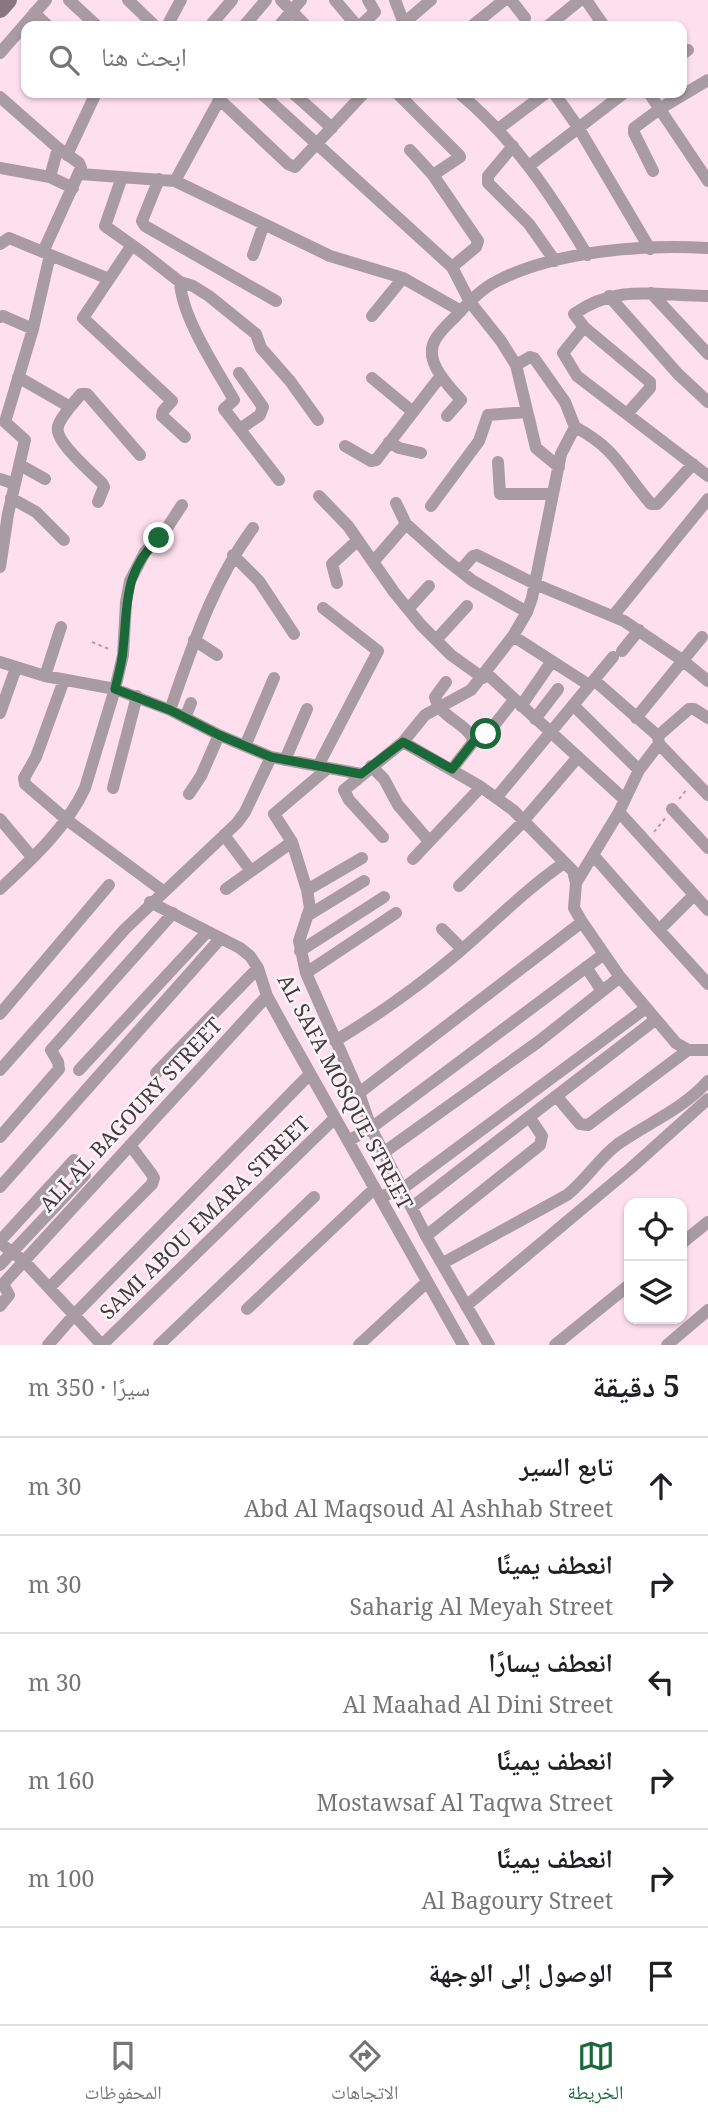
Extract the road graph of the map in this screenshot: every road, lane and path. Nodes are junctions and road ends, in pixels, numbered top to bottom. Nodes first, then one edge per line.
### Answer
1 (8, 0) edge
2 (46, 0) edge
3 (69, 0) edge
4 (128, 0) edge
5 (181, 0) edge
6 (232, 0) edge
7 (266, 0) edge
8 (281, 0) edge
9 (301, 0) edge
10 (335, 0) edge
11 (368, 0) edge
12 (395, 0) edge
13 (432, 0) edge
14 (505, 0) edge
15 (511, 0) edge
16 (580, 0) edge
17 (586, 0) edge
18 (0, 8) edge
19 (292, 11) junction
20 (34, 13) junction
21 (525, 18) dead end
22 (27, 21) edge
23 (43, 21) edge
24 (92, 21) edge
25 (150, 21) edge
26 (173, 21) edge
27 (214, 21) edge
28 (248, 21) edge
29 (283, 21) edge
30 (301, 21) edge
31 (354, 21) edge
32 (364, 21) edge
33 (403, 21) edge
34 (408, 21) edge
35 (478, 21) edge
36 (554, 21) edge
37 (601, 21) edge
38 (21, 28) edge
39 (0, 53) edge
40 (708, 80) edge
41 (687, 93) edge
42 (0, 97) edge
43 (93, 98) edge
44 (220, 98) edge
45 (223, 98) edge
46 (266, 98) edge
47 (299, 98) edge
48 (359, 98) edge
49 (402, 98) edge
50 (467, 98) edge
51 (539, 98) edge
52 (558, 98) edge
53 (617, 98) edge
54 (653, 98) edge
55 (678, 98) edge
56 (661, 108) junction
57 (579, 127) junction
58 (332, 128) junction
59 (498, 129) junction
60 (317, 145) junction
61 (513, 146) junction
62 (410, 150) dead end
63 (62, 151) junction
64 (530, 165) junction
65 (0, 168) edge
66 (653, 171) dead end
67 (81, 172) junction
68 (433, 175) junction
69 (50, 177) junction
70 (122, 177) junction
71 (159, 179) junction
72 (175, 181) junction
73 (708, 181) edge
74 (73, 188) junction
75 (264, 224) junction
76 (0, 244) edge
77 (132, 245) junction
78 (708, 248) edge
79 (650, 249) junction
80 (46, 253) junction
81 (253, 255) dead end
82 (587, 255) junction
83 (555, 261) junction
84 (452, 267) junction
85 (403, 278) junction
86 (108, 279) junction
87 (180, 282) junction
88 (651, 293) junction
89 (609, 296) junction
90 (703, 296) edge
91 (276, 301) dead end
92 (465, 306) junction
93 (708, 307) edge
94 (372, 316) dead end
95 (0, 317) edge
96 (584, 327) junction
97 (33, 329) junction
98 (708, 354) edge
99 (516, 365) junction
100 (239, 373) dead end
101 (18, 377) junction
102 (440, 377) junction
103 (372, 378) dead end
104 (708, 402) edge
105 (70, 408) junction
106 (414, 412) junction
107 (527, 412) junction
108 (627, 414) junction
109 (447, 416) dead end
110 (318, 420) dead end
111 (575, 427) junction
112 (240, 429) junction
113 (185, 436) dead end
114 (390, 442) junction
115 (345, 446) dead end
116 (421, 453) dead end
117 (139, 455) dead end
118 (498, 462) dead end
119 (692, 464) junction
120 (20, 465) junction
121 (559, 467) junction
122 (708, 476) edge
123 (0, 479) edge
124 (45, 479) dead end
125 (279, 481) dead end
126 (13, 491) junction
127 (552, 494) junction
128 (319, 496) dead end
129 (708, 499) edge
130 (99, 502) dead end
131 (396, 503) dead end
132 (182, 505) dead end
133 (430, 506) dead end
134 (3, 520) edge
135 (406, 524) junction
136 (253, 528) dead end
137 (64, 540) dead end
138 (358, 540) junction
139 (233, 555) junction
140 (373, 562) junction
141 (0, 567) edge
142 (460, 571) junction
143 (337, 583) dead end
144 (535, 584) junction
145 (429, 586) dead end
146 (467, 606) dead end
147 (323, 608) dead end
148 (408, 609) junction
149 (527, 612) junction
150 (613, 616) junction
151 (61, 627) dead end
152 (639, 630) junction
153 (295, 634) dead end
154 (513, 636) junction
155 (702, 637) dead end
156 (194, 640) junction
157 (436, 640) junction
158 (92, 642) dead end
159 (122, 654) junction
160 (217, 655) dead end
161 (682, 660) junction
162 (552, 661) junction
163 (0, 662) edge
164 (16, 668) junction
165 (484, 675) junction
166 (45, 676) junction
167 (274, 678) dead end
168 (64, 680) junction
169 (708, 681) edge
170 (446, 682) dead end
171 (592, 683) junction
172 (115, 689) junction
173 (558, 689) dead end
174 (137, 696) junction
175 (191, 703) dead end
176 (517, 703) junction
177 (573, 705) junction
178 (438, 708) junction
179 (307, 709) dead end
180 (170, 710) junction
181 (0, 713) edge
182 (186, 718) junction
183 (636, 718) junction
184 (708, 718) edge
185 (536, 719) junction
186 (551, 732) junction
187 (219, 735) junction
188 (659, 740) junction
189 (474, 741) junction
190 (403, 742) junction
191 (245, 746) junction
192 (271, 757) junction
193 (578, 757) junction
194 (285, 760) junction
195 (323, 767) junction
196 (452, 769) junction
197 (366, 770) junction
198 (639, 770) junction
199 (481, 787) junction
200 (113, 788) dead end
201 (188, 794) dead end
202 (708, 795) edge
203 (496, 797) junction
204 (624, 799) junction
205 (672, 808) dead end
206 (619, 812) junction
207 (0, 819) edge
208 (66, 820) junction
209 (524, 821) junction
210 (224, 835) junction
211 (383, 836) dead end
212 (429, 841) junction
213 (292, 842) junction
214 (708, 848) edge
215 (593, 855) junction
216 (32, 857) junction
217 (362, 858) dead end
218 (413, 859) dead end
219 (564, 863) junction
220 (251, 871) junction
221 (3, 880) edge
222 (364, 881) dead end
223 (576, 883) junction
224 (109, 885) dead end
225 (459, 886) dead end
226 (226, 889) dead end
227 (307, 890) junction
228 (163, 891) junction
229 (694, 895) junction
230 (384, 897) dead end
231 (150, 902) junction
232 (708, 911) edge
233 (173, 913) junction
234 (396, 913) dead end
235 (306, 916) junction
236 (582, 922) junction
237 (442, 929) dead end
238 (659, 930) junction
239 (207, 932) junction
240 (220, 939) junction
241 (462, 949) junction
242 (300, 951) junction
243 (604, 954) junction
244 (586, 967) junction
245 (258, 968) junction
246 (306, 973) junction
247 (620, 977) junction
248 (708, 984) edge
249 (603, 991) junction
250 (267, 996) junction
251 (646, 1008) junction
252 (0, 1014) edge
253 (655, 1020) junction
254 (335, 1041) junction
255 (708, 1049) edge
256 (688, 1050) junction
257 (0, 1070) edge
258 (79, 1070) dead end
259 (156, 1073) dead end
260 (310, 1074) junction
261 (708, 1081) edge
262 (359, 1093) junction
263 (557, 1097) junction
264 (708, 1100) edge
265 (335, 1118) junction
266 (530, 1118) junction
267 (371, 1128) junction
268 (0, 1137) edge
269 (348, 1141) junction
270 (130, 1145) junction
271 (383, 1153) junction
272 (75, 1160) dead end
273 (85, 1175) dead end
274 (0, 1187) edge
275 (402, 1189) junction
276 (377, 1193) junction
277 (314, 1197) dead end
278 (411, 1207) junction
279 (708, 1222) edge
280 (426, 1236) junction
281 (687, 1239) edge
282 (0, 1242) edge
283 (13, 1251) junction
284 (24, 1261) junction
285 (443, 1264) junction
286 (0, 1265) edge
287 (427, 1282) junction
288 (49, 1288) junction
289 (624, 1289) edge
290 (0, 1306) edge
291 (466, 1306) junction
292 (247, 1309) dead end
293 (708, 1310) edge
294 (75, 1314) junction
295 (48, 1345) edge
296 (102, 1345) edge
297 (159, 1345) edge
298 (359, 1345) edge
299 (463, 1345) edge
300 (489, 1345) edge
301 (555, 1345) edge
302 (667, 1345) edge

1 - 18 main road
2 - 20 street
3 - 24 street
4 - 25 street
5 - 26 street
6 - 27 street
7 - 28 street
8 - 19 street
9 - 19 street
10 - 31 street
11 - 32 street
12 - 33 street
13 - 34 street
14 - 35 street
15 - 21 street
16 - 36 street
17 - 37 street
19 - 29 street
19 - 30 street
20 - 22 street
20 - 23 street
38 - 39 street
40 - 41 street
42 - 63 street
43 - 63 street
44 - 72 street
45 - 60 street
46 - 60 street
47 - 58 street
48 - 58 street
49 - 68 street
50 - 59 street
51 - 59 street
52 - 57 street
53 - 57 street
54 - 56 street
55 - 56 street
56 - 66 street
56 - 73 street
57 - 64 street
57 - 79 street
58 - 60 street
59 - 61 street
60 - 84 street
61 - 64 street
61 - 83 street
62 - 68 street
63 - 67 street
63 - 69 street
64 - 82 street
65 - 69 street
67 - 70 street
67 - 74 street
68 - 84 street
69 - 74 street
70 - 71 street
70 - 77 street
71 - 72 street
71 - 91 street
72 - 75 street
74 - 80 street
75 - 81 street
75 - 85 street
76 - 80 street
77 - 86 street
77 - 87 street
78 - 79 street
79 - 82 street
80 - 86 street
80 - 97 street
82 - 83 street
83 - 92 street
84 - 92 street
85 - 92 street
85 - 94 street
86 - 113 street
87 - 110 street
87 - 112 street
88 - 89 street
88 - 90 street
88 - 98 street
89 - 96 street
89 - 104 street
90 - 93 street
92 - 99 street
92 - 102 street
95 - 97 street
96 - 108 street
96 - 108 street
97 - 101 street
99 - 107 street
99 - 111 street
100 - 112 street
101 - 105 street
101 - 120 street
102 - 106 street
102 - 109 street
103 - 106 street
105 - 117 street
105 - 130 street
106 - 114 street
107 - 121 street
107 - 133 street
108 - 119 street
111 - 119 street
111 - 121 street
112 - 125 street
114 - 115 street
114 - 116 street
118 - 127 street
119 - 122 street
120 - 124 street
120 - 126 street
121 - 127 street
123 - 126 street
126 - 134 street
126 - 137 street
127 - 144 street
128 - 138 street
129 - 150 street
131 - 135 street
132 - 159 street
134 - 141 street
135 - 140 street
135 - 142 street
136 - 139 street
138 - 140 street
138 - 143 street
139 - 153 street
139 - 156 street
140 - 148 street
142 - 144 street
142 - 149 street
144 - 149 street
144 - 150 street
145 - 148 street
146 - 157 street
147 - 195 street
148 - 157 street
149 - 154 street
150 - 152 street
151 - 166 street
152 - 161 street
152 - 171 street
154 - 162 street
154 - 165 street
155 - 161 street
156 - 160 street
156 - 180 street
157 - 165 street
158 - 159 path
159 - 172 street
161 - 169 street
161 - 183 street
162 - 171 street
162 - 176 street
163 - 164 street
164 - 166 street
164 - 181 street
165 - 176 street
165 - 178 street
166 - 168 street
167 - 191 street
168 - 172 street
168 - 208 street
170 - 178 street
171 - 177 street
171 - 183 street
172 - 174 street
172 - 208 street
173 - 185 street
174 - 180 street
174 - 200 street
175 - 182 street
176 - 185 street
176 - 189 street
177 - 186 street
177 - 198 street
178 - 189 street
178 - 190 street
179 - 194 street
180 - 182 street
182 - 187 street
183 - 188 street
184 - 188 street
185 - 186 street
186 - 193 street
186 - 203 street
187 - 191 street
187 - 201 street
188 - 198 street
188 - 202 street
189 - 196 street
190 - 196 street
190 - 197 street
191 - 192 street
192 - 194 street
192 - 210 street
193 - 204 street
193 - 209 street
194 - 195 street
195 - 197 street
195 - 213 street, AL SAFA MOSQUE STREET
196 - 199 street
197 - 211 street
197 - 212 street
198 - 204 street
199 - 203 street
199 - 212 street
203 - 209 street
204 - 206 street
205 - 214 street
206 - 215 street
206 - 229 street
207 - 216 street
208 - 216 street
208 - 228 street
209 - 219 street
209 - 225 street
210 - 220 street
210 - 228 street
212 - 218 street
213 - 220 street
213 - 227 street, AL SAFA MOSQUE STREET
215 - 223 street
215 - 238 street
216 - 221 street
217 - 227 street
219 - 223 street
219 - 241 street
220 - 226 street
222 - 235 street
223 - 236 street
224 - 252 street
227 - 235 street, AL SAFA MOSQUE STREET
228 - 231 street
229 - 232 street
229 - 238 street
230 - 242 street
231 - 233 street, AL SAFA MOSQUE STREET
231 - 257 street
233 - 239 street, AL SAFA MOSQUE STREET
233 - 268 street
234 - 246 street
235 - 242 street, AL SAFA MOSQUE STREET
236 - 243 street
236 - 262 street
237 - 241 street
238 - 248 street
239 - 240 street, AL SAFA MOSQUE STREET
239 - 258 street
240 - 245 street, AL SAFA MOSQUE STREET
240 - 274 street
241 - 254 street
242 - 246 street, AL SAFA MOSQUE STREET
243 - 244 street
243 - 247 street
244 - 249 street
244 - 267 street
245 - 250 street, AL SAFA MOSQUE STREET
245 - 259 street
246 - 254 street, AL SAFA MOSQUE STREET
247 - 249 street
247 - 251 street
249 - 271 street
250 - 260 street, AL SAFA MOSQUE STREET
250 - 270 street, ALI AL BAGOURY STREET
251 - 253 street
251 - 275 street
253 - 256 street
253 - 263 street
254 - 262 street, AL SAFA MOSQUE STREET
255 - 256 street
256 - 263 street
260 - 265 street, AL SAFA MOSQUE STREET
260 - 294 street
261 - 285 street
262 - 267 street, AL SAFA MOSQUE STREET
263 - 266 street
264 - 291 street
265 - 269 street, AL SAFA MOSQUE STREET
265 - 296 street, SAMI ABOU EMARA STREET
266 - 278 street
266 - 280 street
267 - 269 street
267 - 271 street, AL SAFA MOSQUE STREET
269 - 276 street, AL SAFA MOSQUE STREET
270 - 284 street, ALI AL BAGOURY STREET
270 - 288 street
271 - 275 street, AL SAFA MOSQUE STREET
272 - 282 street
273 - 283 street
275 - 276 street
275 - 278 street, AL SAFA MOSQUE STREET
276 - 287 street, AL SAFA MOSQUE STREET
276 - 292 street
277 - 297 street
278 - 280 street, AL SAFA MOSQUE STREET
279 - 281 street
280 - 285 street, AL SAFA MOSQUE STREET
282 - 283 street
283 - 284 street
283 - 286 street
284 - 288 street
284 - 290 street, ALI AL BAGOURY STREET
285 - 291 street, AL SAFA MOSQUE STREET
287 - 298 street
287 - 299 street, AL SAFA MOSQUE STREET
288 - 294 street
289 - 301 street
291 - 300 street, AL SAFA MOSQUE STREET
293 - 302 street
294 - 295 street
294 - 296 street

